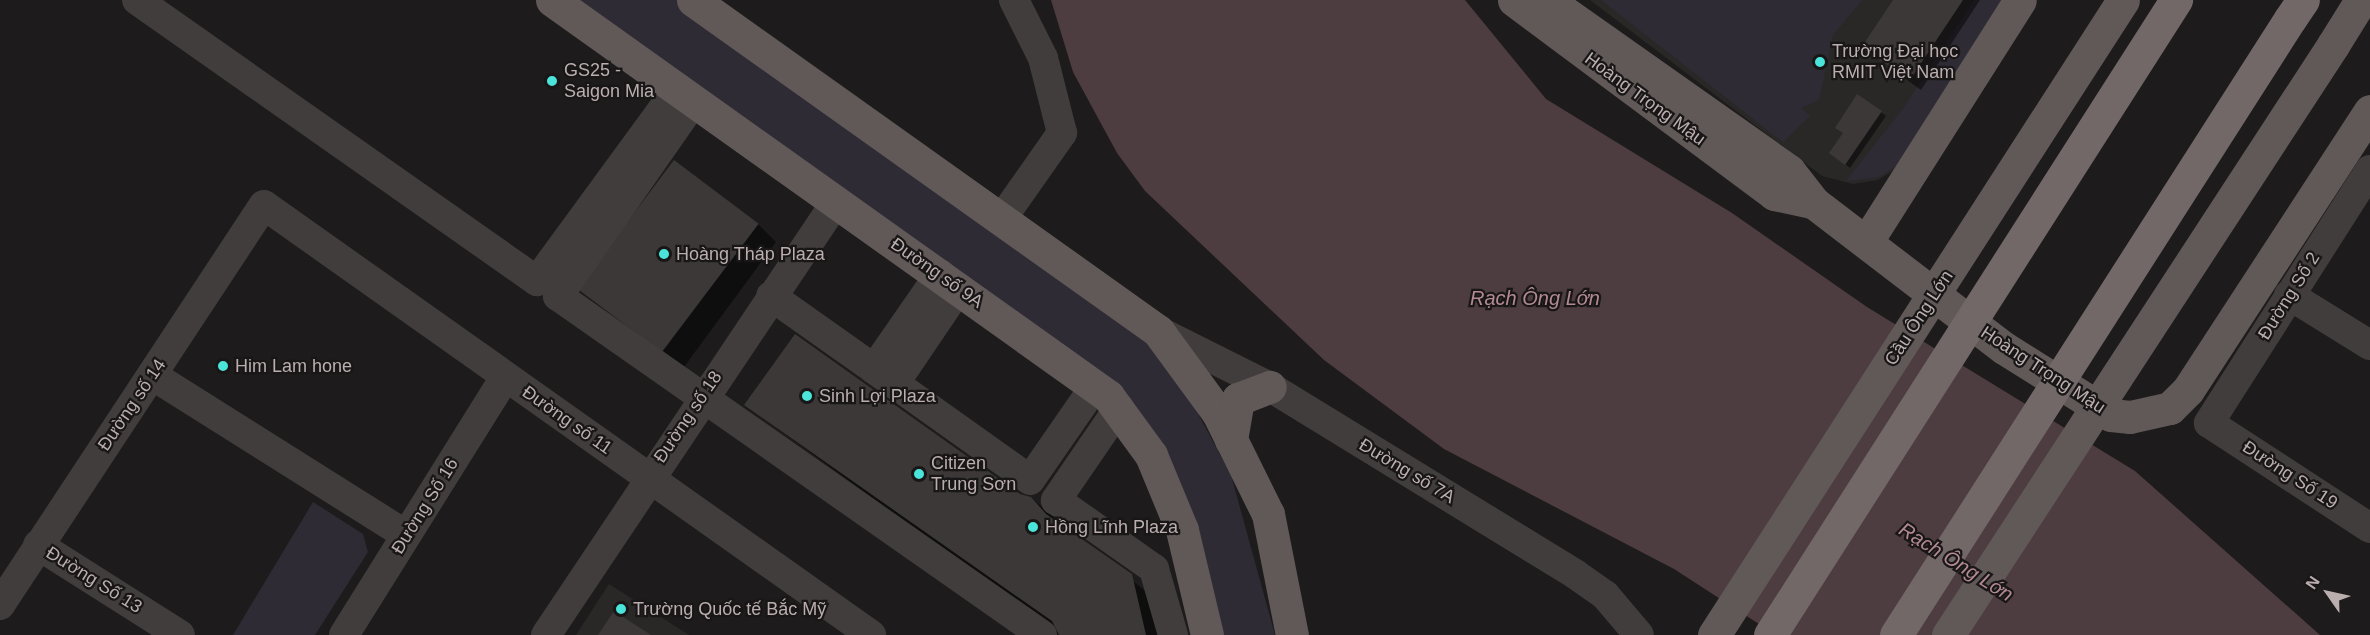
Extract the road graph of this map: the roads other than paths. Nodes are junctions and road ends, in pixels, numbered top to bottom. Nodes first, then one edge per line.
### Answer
1 (114, 0) edge
2 (137, 0) edge
3 (552, 0) edge
4 (693, 0) edge
5 (1014, 0) edge
6 (1515, 0) edge
7 (1547, 0) edge
8 (2020, 0) edge
9 (2123, 0) edge
10 (2176, 0) edge
11 (2361, 0) edge
12 (2296, 9) edge
13 (174, 43) dead end
14 (686, 94) junction
15 (2370, 111) edge
16 (2370, 170) edge
17 (836, 202) junction
18 (1813, 202) junction
19 (264, 205) joint
20 (1003, 217) junction
21 (1867, 241) junction
22 (949, 281) junction
23 (2289, 295) junction
24 (771, 296) junction
25 (1158, 331) junction
26 (2370, 345) edge
27 (152, 375) junction
28 (505, 376) junction
29 (884, 376) junction
30 (1095, 387) junction
31 (1270, 387) junction
32 (704, 393) junction
33 (1119, 408) junction
34 (2209, 423) joint
35 (1231, 440) junction
36 (647, 476) junction
37 (2370, 528) edge
38 (406, 535) junction
39 (38, 545) junction
40 (5, 588) edge
41 (1197, 592) junction
42 (1166, 600) junction
43 (1637, 634) edge
44 (180, 635) edge
45 (344, 635) edge
46 (546, 635) edge
47 (872, 635) edge
48 (1042, 635) edge
49 (1173, 635) edge
50 (1207, 635) edge
51 (1292, 635) edge
52 (1714, 635) edge
53 (1770, 635) edge
54 (1896, 635) edge
55 (1948, 635) edge

1 - 13 street
2 - 14 street
3 - 14 main road, Đường số 9A
4 - 20 main road
5 - 20 street
6 - 18 main road, Hoàng Trọng Mậu
7 - 18 main road, Hoàng Trọng Mậu
8 - 21 main road
9 - 52 main road, Cầu Ông Lớn, bridge
10 - 53 highway, bridge
11 - 55 main road, bridge
12 - 54 highway, bridge
14 - 17 main road, Đường số 9A
14 - 32 street
15 - 21 main road, Hoàng Trọng Mậu
16 - 23 street, Đường Số 2
17 - 22 main road, Đường số 9A
17 - 24 street, Đường số 18
18 - 21 main road, Hoàng Trọng Mậu
19 - 27 street, Đường số 14
19 - 28 street, Đường số 11
20 - 25 main road
22 - 29 street
22 - 30 main road, Đường số 9A
23 - 26 street
23 - 34 street, Đường Số 2
24 - 29 street
24 - 32 street, Đường số 18
25 - 31 street, Đường số 7A
25 - 35 main road
27 - 38 street
27 - 39 street, Đường số 14
28 - 36 street, Đường số 11
28 - 38 street, Đường Số 16
29 - 30 street
30 - 33 main road, Đường số 9A
31 - 35 main road
31 - 43 street, Đường số 7A
32 - 36 street, Đường số 18
32 - 48 street
33 - 41 main road, Đường số 9A
33 - 42 street
34 - 37 street, Đường Số 19
35 - 51 main road
36 - 46 street, Đường số 18
36 - 47 street, Đường số 11
38 - 45 street, Đường Số 16
39 - 40 street, Đường số 14
39 - 44 street, Đường Số 13
41 - 42 street
41 - 50 main road, Đường số 9A
42 - 49 street

